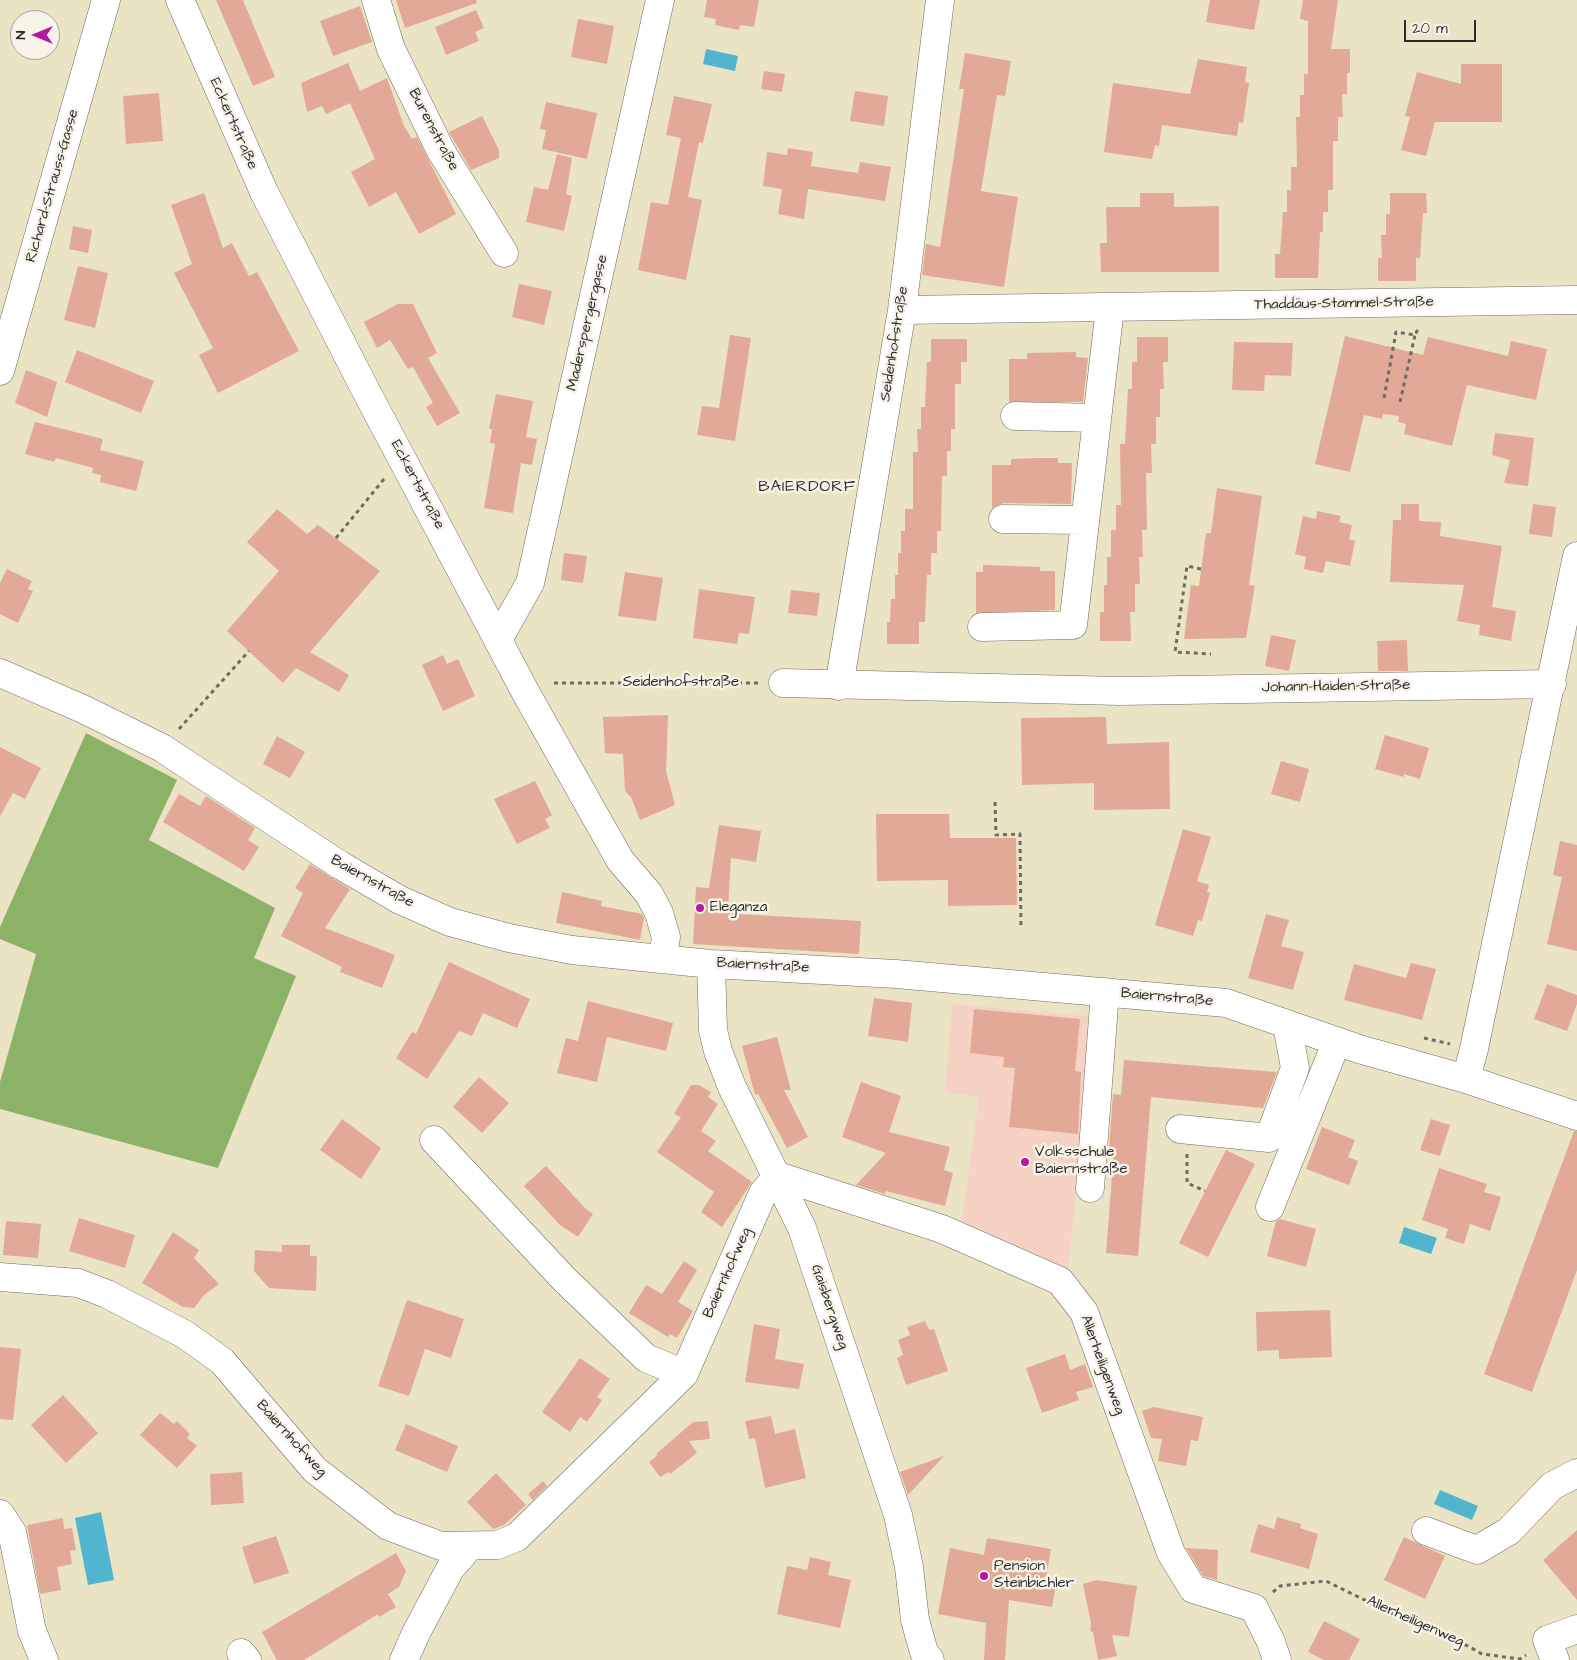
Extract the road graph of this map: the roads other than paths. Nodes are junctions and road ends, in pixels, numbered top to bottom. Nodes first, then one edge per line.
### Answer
1 (106, 0) edge
2 (180, 0) edge
3 (376, 0) edge
4 (660, 0) edge
5 (940, 0) edge
6 (504, 253) dead end
7 (1577, 300) edge
8 (1110, 308) junction
9 (902, 310) junction
10 (0, 371) edge
11 (1015, 416) dead end
12 (1096, 418) junction
13 (1003, 519) dead end
14 (1084, 520) junction
15 (1577, 556) edge
16 (982, 627) dead end
17 (499, 638) junction
18 (0, 673) edge
19 (784, 683) road end
20 (1552, 684) junction
21 (839, 686) junction
22 (663, 958) junction
23 (711, 964) junction
24 (1105, 992) junction
25 (1288, 1024) junction
26 (1337, 1041) junction
27 (1466, 1080) junction
28 (1577, 1116) edge
29 (1184, 1129) road end
30 (434, 1140) dead end
31 (778, 1176) junction
32 (1090, 1188) dead end
33 (1270, 1207) dead end
34 (0, 1277) edge
35 (684, 1374) junction
36 (1577, 1473) edge
37 (0, 1514) edge
38 (1426, 1531) dead end
39 (470, 1546) junction
40 (909, 1567) junction
41 (1577, 1629) edge
42 (1551, 1650) edge
43 (44, 1660) edge
44 (404, 1660) edge
45 (908, 1660) edge
46 (930, 1660) edge
47 (1276, 1660) edge

1 - 10 street, Richard-Strauss-Gasse
2 - 17 street, Eckertstraße
3 - 6 street, Burenstraße
4 - 17 street, Maderspergergasse
5 - 9 street, Seidenhofstraße
7 - 8 street, Thaddäus-Stammel-Straße
8 - 9 street, Thaddäus-Stammel-Straße
8 - 12 street
9 - 21 street, Seidenhofstraße
11 - 12 street
12 - 14 street
13 - 14 street
14 - 16 street
15 - 20 street
17 - 22 street, Eckertstraße
18 - 22 street, Baiernstraße
19 - 21 street
20 - 21 street, Johann-Haiden-Straße
20 - 27 street
22 - 23 street, Baiernstraße
23 - 24 street, Baiernstraße
23 - 31 street, Gaisbergweg
24 - 25 street, Baiernstraße
24 - 32 street
25 - 26 street, Baiernstraße
25 - 29 street
26 - 27 street, Baiernstraße
26 - 33 street
27 - 28 street, Baiernstraße
30 - 35 street
31 - 35 street, Baiernhofweg
31 - 40 street, Gaisbergweg
31 - 47 street, Allerheiligenweg
34 - 39 street, Baiernhofweg
35 - 39 street, Baiernhofweg
36 - 38 street
37 - 43 street
39 - 44 street
40 - 45 street
40 - 46 street, Gaisbergweg
41 - 42 street

